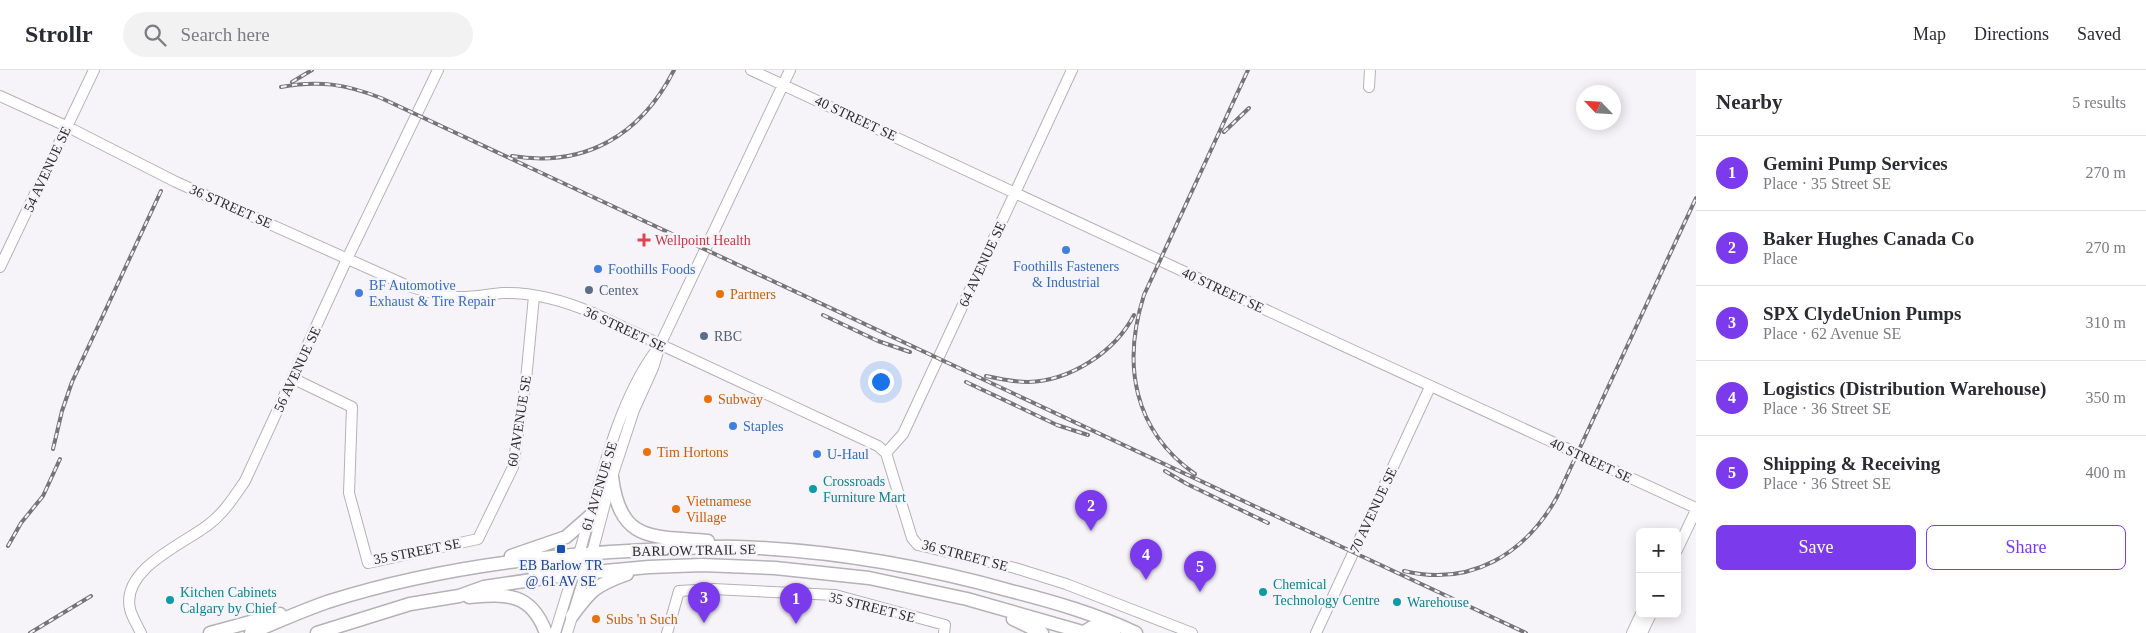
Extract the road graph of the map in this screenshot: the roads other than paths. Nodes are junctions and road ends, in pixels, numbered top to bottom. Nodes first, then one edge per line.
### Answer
1 (94, 70) edge
2 (438, 70) edge
3 (752, 70) edge
4 (790, 70) edge
5 (1072, 70) edge
6 (1370, 70) edge
7 (783, 85) junction
8 (1369, 87) dead end
9 (0, 96) edge
10 (66, 126) junction
11 (1015, 192) junction
12 (347, 259) junction
13 (0, 268) edge
14 (534, 296) junction
15 (660, 345) junction
16 (292, 378) junction
17 (1430, 387) junction
18 (886, 453) junction
19 (612, 477) junction
20 (1696, 509) edge
21 (590, 516) junction
22 (478, 538) joint
23 (1681, 541) edge
24 (734, 547) junction
25 (707, 548) junction
26 (592, 553) junction
27 (474, 566) junction
28 (580, 566) junction
29 (649, 567) junction
30 (459, 596) junction
31 (967, 599) junction
32 (326, 603) junction
33 (572, 616) junction
34 (1639, 618) edge
35 (1649, 618) edge
36 (1098, 623) edge
37 (944, 629) edge
38 (141, 633) edge
39 (210, 633) edge
40 (251, 633) edge
41 (317, 633) edge
42 (546, 633) edge
43 (555, 633) edge
44 (567, 633) edge
45 (667, 633) edge
46 (1042, 633) edge
47 (1085, 633) edge
48 (1114, 633) edge
49 (1136, 633) edge
50 (1192, 633) edge
51 (1316, 633) edge
52 (1632, 633) edge
53 (1642, 633) edge

1 - 10 street, 54 AVENUE SE
2 - 12 street, 56 AVENUE SE
3 - 7 street, 40 STREET SE
4 - 7 street, 61 AVENUE SE
5 - 11 street, 64 AVENUE SE
6 - 8 street
7 - 11 street, 40 STREET SE
7 - 15 street, 61 AVENUE SE
9 - 10 street, 36 STREET SE
10 - 12 street, 36 STREET SE
10 - 13 street, 54 AVENUE SE
11 - 17 street, 40 STREET SE
11 - 18 street, 64 AVENUE SE
12 - 14 street, 36 STREET SE
12 - 16 street, 56 AVENUE SE
14 - 15 street, 36 STREET SE
14 - 22 street, 60 AVENUE SE
15 - 18 street, 36 STREET SE
15 - 19 street, 61 AVENUE SE
15 - 21 street, 61 AVENUE SE
16 - 22 street, 35 STREET SE
16 - 38 street, 56 AVENUE SE
17 - 20 street, 40 STREET SE
17 - 51 street, 70 AVENUE SE
18 - 50 street, 36 STREET SE
19 - 24 main road
19 - 26 street, 61 AVENUE SE
20 - 23 street
21 - 27 main road
21 - 28 street, 61 AVENUE SE
24 - 25 main road, BARLOW TRAIL SE
24 - 36 main road, BARLOW TRAIL SE
25 - 26 main road, BARLOW TRAIL SE
25 - 28 main road
26 - 28 main road, BARLOW TRAIL SE
27 - 28 main road, BARLOW TRAIL SE
27 - 32 main road, BARLOW TRAIL SE
28 - 29 main road, BARLOW TRAIL SE
28 - 30 main road, BARLOW TRAIL SE
28 - 33 street, 61 AVENUE SE
28 - 43 street, 61 AVENUE SE
29 - 31 main road, BARLOW TRAIL SE
29 - 33 main road
30 - 41 main road, BARLOW TRAIL SE
30 - 42 main road
31 - 46 main road
31 - 47 main road, BARLOW TRAIL SE
32 - 39 main road
32 - 40 main road, BARLOW TRAIL SE
33 - 44 street, 61 AVENUE SE
34 - 52 street
35 - 53 street
36 - 47 main road
36 - 48 main road
36 - 49 main road, BARLOW TRAIL SE
37 - 45 street, 35 STREET SE

